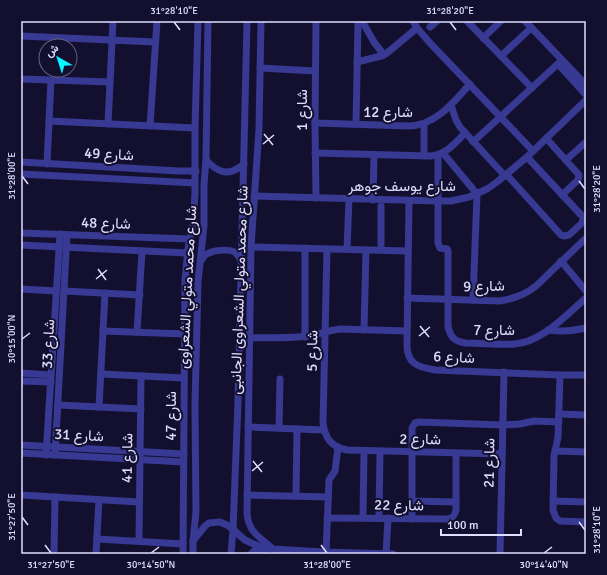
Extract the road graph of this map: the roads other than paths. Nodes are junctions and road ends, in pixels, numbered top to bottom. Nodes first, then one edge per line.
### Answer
1 (113, 21) edge
2 (157, 21) edge
3 (198, 21) edge
4 (208, 21) edge
5 (247, 21) edge
6 (261, 21) edge
7 (316, 21) edge
8 (358, 21) edge
9 (362, 21) edge
10 (412, 21) edge
11 (436, 21) edge
12 (467, 21) edge
13 (501, 21) edge
14 (526, 21) edge
15 (430, 27) dead end
16 (417, 28) junction
17 (531, 28) junction
18 (21, 36) edge
19 (483, 38) junction
20 (112, 40) junction
21 (155, 42) junction
22 (197, 54) junction
23 (207, 54) junction
24 (384, 55) junction
25 (501, 56) junction
26 (357, 62) junction
27 (560, 62) junction
28 (260, 68) junction
29 (315, 70) junction
30 (21, 78) edge
31 (51, 80) junction
32 (110, 82) junction
33 (470, 84) junction
34 (586, 85) edge
35 (532, 88) junction
36 (586, 95) edge
37 (586, 100) edge
38 (451, 104) junction
39 (501, 117) junction
40 (49, 121) junction
41 (315, 123) junction
42 (108, 124) junction
43 (356, 124) junction
44 (424, 124) junction
45 (150, 126) junction
46 (195, 128) junction
47 (465, 133) junction
48 (546, 138) junction
49 (473, 142) junction
50 (586, 142) edge
51 (533, 151) junction
52 (315, 153) junction
53 (440, 154) junction
54 (374, 155) junction
55 (424, 156) junction
56 (526, 156) junction
57 (206, 160) junction
58 (566, 160) junction
59 (21, 162) edge
60 (47, 164) junction
61 (244, 164) junction
62 (179, 171) junction
63 (196, 171) junction
64 (21, 174) edge
65 (506, 175) junction
66 (179, 182) junction
67 (195, 183) junction
68 (477, 194) junction
69 (562, 194) junction
70 (254, 196) junction
71 (316, 198) junction
72 (350, 199) junction
73 (373, 200) junction
74 (409, 201) junction
75 (438, 202) junction
76 (381, 206) dead end
77 (21, 233) edge
78 (63, 234) junction
79 (586, 238) edge
80 (169, 239) junction
81 (190, 240) junction
82 (21, 245) edge
83 (63, 247) junction
84 (252, 247) junction
85 (305, 248) junction
86 (327, 249) junction
87 (347, 249) junction
88 (366, 250) junction
89 (381, 250) junction
90 (142, 251) junction
91 (408, 251) junction
92 (169, 252) junction
93 (187, 253) junction
94 (561, 261) junction
95 (200, 263) junction
96 (241, 263) junction
97 (585, 286) edge
98 (21, 289) edge
99 (56, 291) junction
100 (64, 291) junction
101 (105, 293) junction
102 (140, 295) junction
103 (407, 298) junction
104 (586, 298) edge
105 (448, 300) junction
106 (473, 300) junction
107 (586, 328) edge
108 (364, 330) junction
109 (548, 330) junction
110 (103, 331) junction
111 (325, 331) junction
112 (407, 331) junction
113 (137, 332) junction
114 (185, 334) junction
115 (305, 337) junction
116 (250, 338) junction
117 (504, 372) junction
118 (21, 373) edge
119 (101, 374) junction
120 (51, 375) junction
121 (560, 375) junction
122 (586, 375) edge
123 (141, 376) junction
124 (184, 378) junction
125 (280, 379) dead end
126 (21, 381) edge
127 (50, 382) junction
128 (238, 402) junction
129 (249, 403) junction
130 (58, 405) junction
131 (99, 407) junction
132 (141, 409) junction
133 (559, 414) junction
134 (586, 415) edge
135 (184, 421) junction
136 (195, 422) junction
137 (559, 422) junction
138 (503, 424) junction
139 (248, 427) junction
140 (279, 428) junction
141 (297, 429) junction
142 (324, 430) junction
143 (21, 445) edge
144 (47, 446) junction
145 (55, 447) junction
146 (338, 447) junction
147 (140, 451) junction
148 (364, 451) junction
149 (380, 451) junction
150 (555, 451) junction
151 (412, 452) junction
152 (456, 452) junction
153 (586, 452) edge
154 (21, 453) edge
155 (184, 454) junction
156 (502, 454) junction
157 (46, 455) junction
158 (55, 455) junction
159 (140, 460) junction
160 (184, 462) junction
161 (247, 494) junction
162 (21, 495) edge
163 (296, 496) junction
164 (328, 496) junction
165 (55, 497) junction
166 (99, 500) junction
167 (412, 501) junction
168 (553, 501) junction
169 (139, 502) junction
170 (456, 502) junction
171 (586, 502) edge
172 (327, 518) junction
173 (363, 518) junction
174 (379, 518) junction
175 (388, 518) junction
176 (412, 519) junction
177 (586, 522) edge
178 (233, 530) junction
179 (97, 539) junction
180 (139, 541) junction
181 (193, 541) junction
182 (183, 544) junction
183 (273, 549) junction
184 (326, 552) junction
185 (54, 554) edge
186 (96, 554) edge
187 (183, 554) edge
188 (193, 554) edge
189 (230, 554) edge
190 (251, 554) edge
191 (386, 554) edge
192 (393, 554) edge
193 (500, 554) edge

1 - 20 street
2 - 21 street
3 - 22 street, شارع 47
4 - 23 street, شارع محمد متولي الشعراوى
5 - 61 street
6 - 28 street, شارع محمد متولي الشعراوى الجانبى
7 - 29 street, شارع 1
8 - 26 street
9 - 24 street
10 - 16 street
11 - 15 street
12 - 19 street
13 - 19 street
14 - 17 street
16 - 24 street
16 - 33 street
17 - 25 street
17 - 27 street
18 - 20 street
19 - 25 street
20 - 21 street
20 - 32 street
21 - 45 street
22 - 23 street
22 - 46 street, شارع 47
23 - 57 street, شارع محمد متولي الشعراوى
24 - 26 street
25 - 35 street
26 - 43 street
27 - 34 street
27 - 35 street
27 - 36 street
28 - 29 street
28 - 70 street, شارع محمد متولي الشعراوى الجانبى
29 - 41 street, شارع 1
30 - 31 street
31 - 32 street
31 - 40 street
32 - 42 street
33 - 38 street, شارع 12
33 - 39 street
35 - 39 street
37 - 48 street, شارع يوسف جوهر
38 - 44 street, شارع 12
38 - 47 street
39 - 49 street
39 - 51 street
40 - 42 street
40 - 60 street
41 - 43 street, شارع 12
41 - 52 street, شارع 1
42 - 45 street
43 - 44 street, شارع 12
44 - 55 street
45 - 46 street
46 - 63 street, شارع 47
47 - 49 street
47 - 53 street
48 - 51 street, شارع يوسف جوهر
48 - 58 street
49 - 65 street
50 - 58 street
51 - 56 street, شارع يوسف جوهر
52 - 54 street
52 - 71 street, شارع 1
53 - 55 street
53 - 68 street
53 - 75 street
54 - 55 street
54 - 73 street
56 - 65 street, شارع يوسف جوهر
56 - 69 street
57 - 61 street
57 - 95 street, شارع محمد متولي الشعراوى
58 - 69 street
59 - 60 street, شارع 49
60 - 62 street, شارع 49
61 - 96 street
62 - 63 street, شارع 49
62 - 66 street
63 - 67 street, شارع 47
64 - 66 street, شارع 49
65 - 68 street, شارع يوسف جوهر
65 - 69 street
66 - 67 street, شارع 49
67 - 81 street, شارع 47
68 - 75 street, شارع يوسف جوهر
68 - 106 street
70 - 71 street, شارع يوسف جوهر
70 - 84 street, شارع محمد متولي الشعراوى الجانبى
71 - 72 street, شارع يوسف جوهر
72 - 73 street, شارع يوسف جوهر
72 - 87 street
73 - 74 street, شارع يوسف جوهر
74 - 75 street, شارع يوسف جوهر
74 - 91 street, شارع 6
75 - 105 street, شارع 7
76 - 89 street
77 - 78 street, شارع 48
78 - 80 street, شارع 48
78 - 83 street, شارع 33
79 - 94 street, شارع 9
80 - 81 street, شارع 48
80 - 92 street
81 - 93 street, شارع 47
82 - 83 street, شارع 48
83 - 90 street, شارع 48
83 - 99 street, شارع 33
83 - 100 street, شارع 33
84 - 85 street
84 - 116 street, شارع محمد متولي الشعراوى الجانبى
85 - 86 street
85 - 115 street
86 - 87 street
86 - 111 street, شارع 5
87 - 88 street
88 - 89 street
88 - 108 street
89 - 91 street
90 - 92 street, شارع 48
90 - 102 street
91 - 103 street, شارع 6
92 - 93 street, شارع 48
93 - 114 street, شارع 47
94 - 97 street
94 - 106 street, شارع 9
95 - 96 street
95 - 136 street, شارع محمد متولي الشعراوى
96 - 128 street
98 - 99 street
99 - 120 street, شارع 33
100 - 101 street
100 - 130 street, شارع 33
101 - 102 street
101 - 110 street
102 - 113 street
103 - 105 street, شارع 9
103 - 112 street, شارع 6
104 - 109 street, شارع 7
105 - 106 street, شارع 9
105 - 109 street, شارع 7
107 - 109 street
108 - 111 street
108 - 112 street
110 - 113 street
110 - 119 street
111 - 115 street
111 - 142 street, شارع 5
112 - 117 street, شارع 6
113 - 114 street
114 - 124 street, شارع 47
115 - 116 street
116 - 129 street, شارع محمد متولي الشعراوى الجانبى
117 - 121 street, شارع 6
117 - 138 street, شارع 21
118 - 120 street
119 - 123 street
119 - 131 street
120 - 127 street, شارع 33
121 - 122 street, شارع 6
121 - 133 street
123 - 124 street
123 - 132 street, شارع 41
124 - 135 street, شارع 47
125 - 140 street
126 - 127 street
127 - 144 street, شارع 33
128 - 129 street
128 - 178 street
129 - 139 street, شارع محمد متولي الشعراوى الجانبى
130 - 131 street
130 - 145 street, شارع 33
131 - 132 street
132 - 147 street, شارع 41
133 - 134 street
133 - 137 street
135 - 136 street
135 - 155 street, شارع 47
136 - 181 street, شارع محمد متولي الشعراوى
137 - 138 street
137 - 150 street
138 - 151 street
138 - 156 street, شارع 21
139 - 140 street
139 - 161 street, شارع محمد متولي الشعراوى الجانبى
140 - 141 street
141 - 142 street
141 - 163 street
142 - 146 street
143 - 144 street, شارع 31
144 - 145 street, شارع 31
144 - 157 street, شارع 33
145 - 147 street, شارع 31
145 - 158 street, شارع 33
146 - 148 street, شارع 2
146 - 164 street
147 - 155 street, شارع 31
147 - 159 street, شارع 41
148 - 149 street, شارع 2
148 - 173 street
149 - 151 street, شارع 2
149 - 174 street
150 - 153 street
150 - 168 street
151 - 152 street, شارع 2
151 - 167 street
152 - 156 street, شارع 2
152 - 170 street, شارع 22
154 - 157 street, شارع 31
155 - 160 street, شارع 47
156 - 193 street, شارع 21
157 - 158 street, شارع 31
158 - 159 street, شارع 31
159 - 160 street, شارع 31
159 - 169 street, شارع 41
160 - 182 street, شارع 47
161 - 163 street
161 - 183 street, شارع محمد متولي الشعراوى الجانبى
162 - 165 street
163 - 164 street
164 - 172 street
165 - 166 street
165 - 185 street
166 - 169 street
166 - 179 street
167 - 170 street
167 - 176 street
168 - 171 street
168 - 177 street
169 - 180 street, شارع 41
170 - 176 street, شارع 22
172 - 173 street, شارع 22
172 - 184 street
173 - 174 street, شارع 22
174 - 175 street, شارع 22
175 - 176 street, شارع 22
175 - 191 street
178 - 181 street
178 - 183 street
178 - 189 street
179 - 180 street
179 - 186 street
180 - 182 street
181 - 188 street, شارع محمد متولي الشعراوى
182 - 187 street, شارع 47
183 - 184 street
183 - 190 street
184 - 191 street
191 - 192 street

